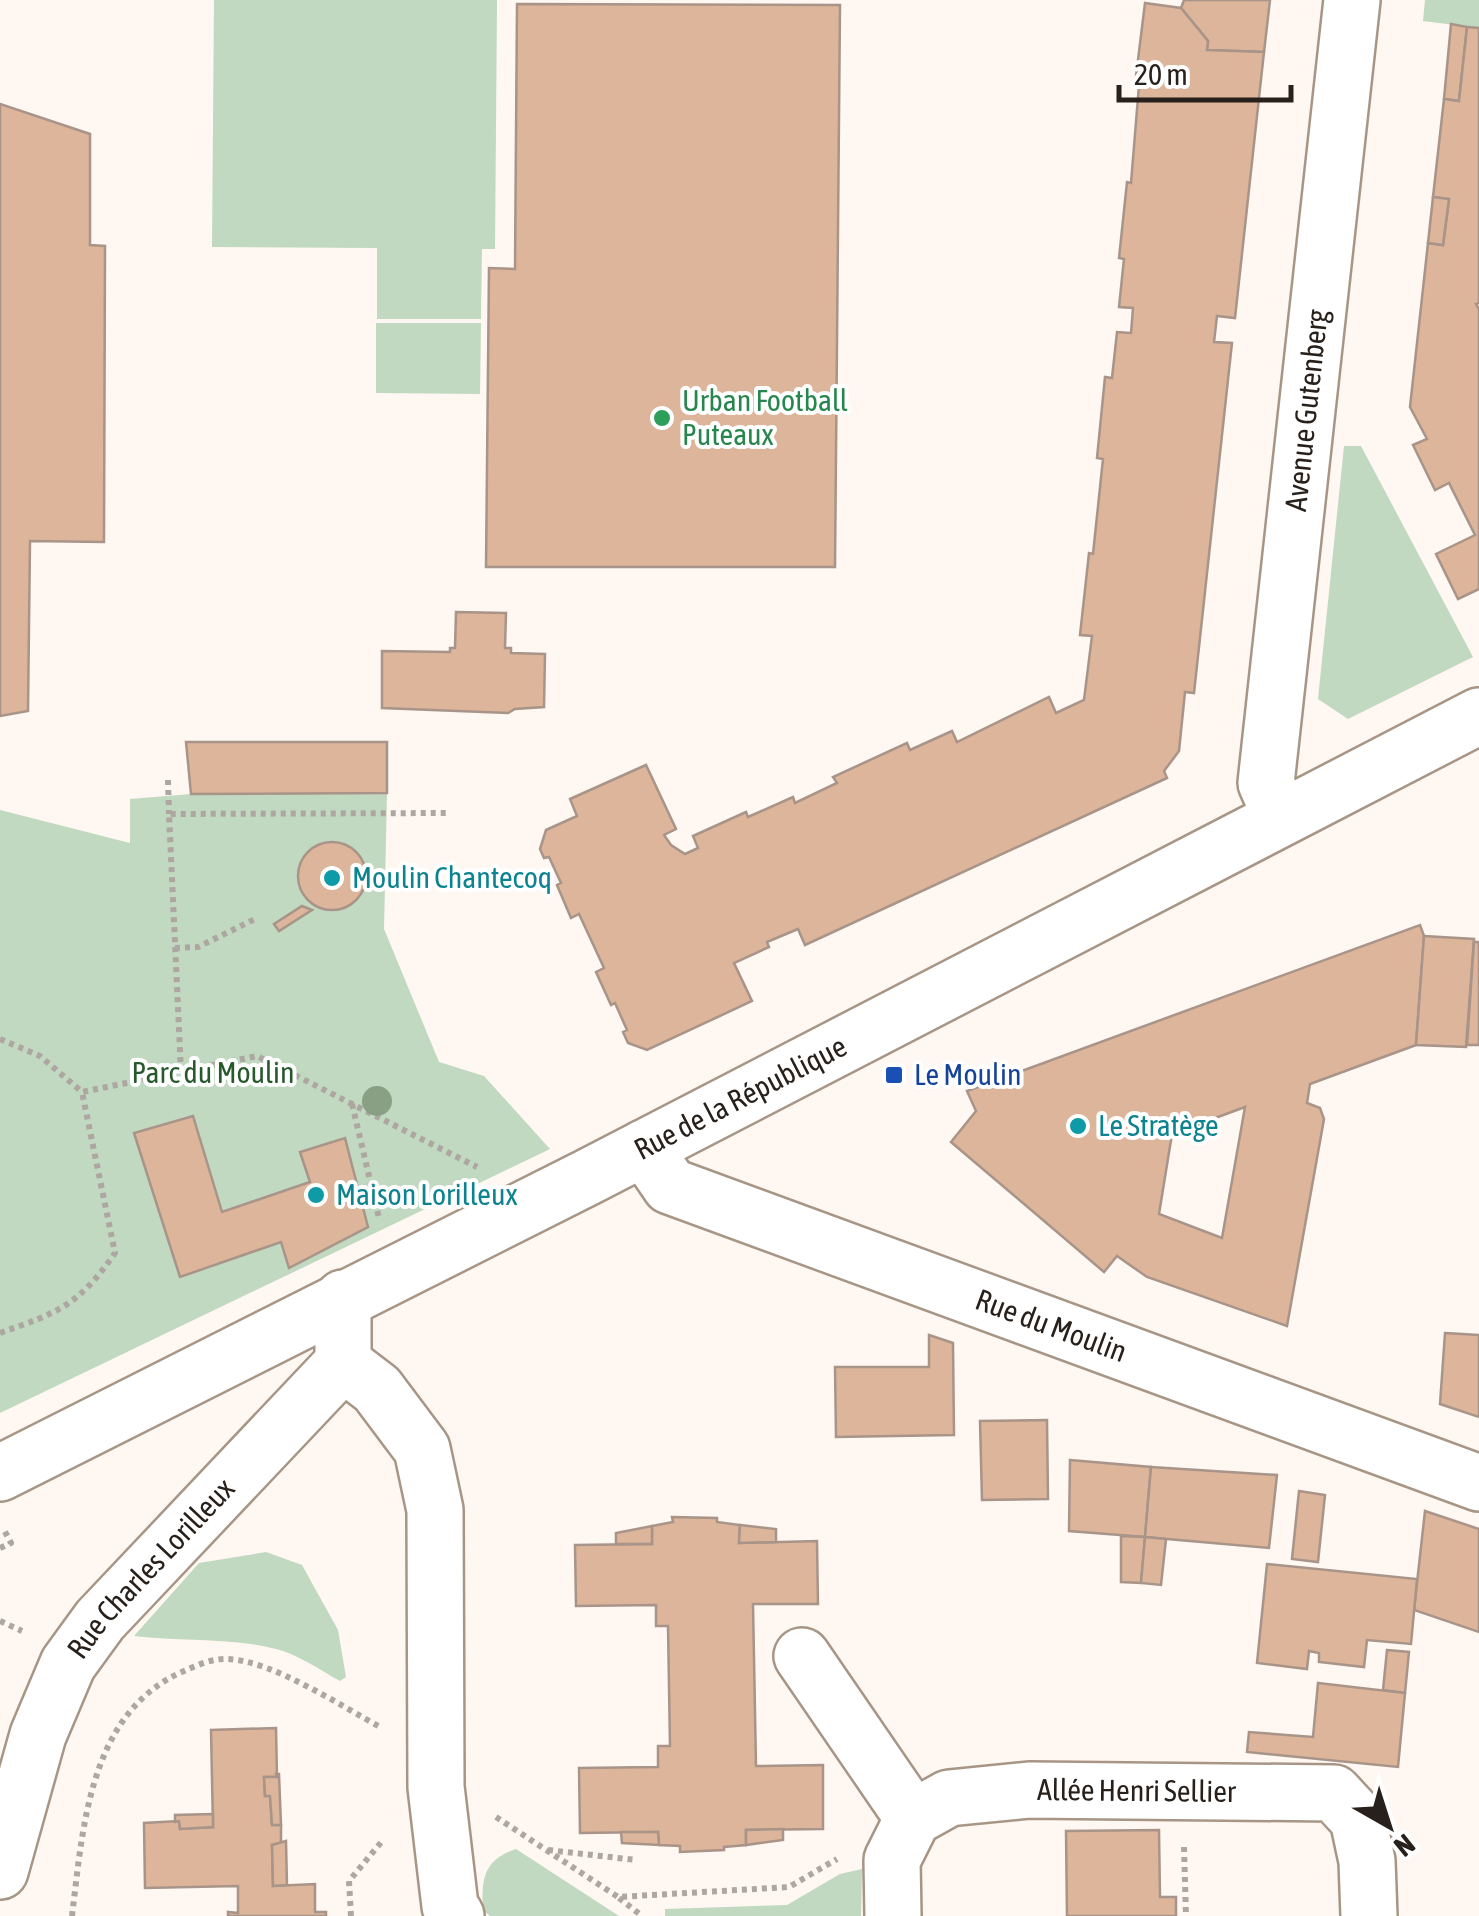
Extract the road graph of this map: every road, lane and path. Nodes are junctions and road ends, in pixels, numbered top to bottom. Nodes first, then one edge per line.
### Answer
1 (1352, 0) edge
2 (1479, 716) edge
3 (168, 780) dead end
4 (448, 813) dead end
5 (169, 814) junction
6 (1281, 818) junction
7 (255, 919) dead end
8 (175, 948) junction
9 (0, 1039) edge
10 (180, 1072) junction
11 (82, 1092) junction
12 (352, 1104) junction
13 (644, 1148) junction
14 (490, 1174) dead end
15 (382, 1230) dead end
16 (343, 1298) junction
17 (0, 1333) edge
18 (343, 1363) junction
19 (0, 1472) edge
20 (1479, 1483) edge
21 (0, 1523) edge
22 (0, 1548) edge
23 (802, 1656) dead end
24 (436, 1756) junction
25 (1184, 1792) junction
26 (488, 1812) dead end
27 (905, 1834) junction
28 (545, 1850) junction
29 (636, 1860) dead end
30 (0, 1871) edge
31 (618, 1897) junction
32 (72, 1916) edge
33 (456, 1916) edge
34 (642, 1916) edge
35 (893, 1916) edge
36 (1186, 1916) edge
37 (1369, 1916) edge

1 - 6 street, Avenue Gutenberg
2 - 6 street, Rue de la République
3 - 5 path
4 - 5 path
5 - 8 path
6 - 13 street, Rue de la République
7 - 8 path
8 - 10 path
9 - 11 path
10 - 11 path
10 - 12 path
11 - 17 path
12 - 14 path
12 - 15 path
13 - 16 street, Rue de la République
13 - 20 street, Rue du Moulin
16 - 18 street
16 - 19 street, Rue de la République
18 - 24 street
18 - 30 street, Rue Charles Lorilleux
21 - 22 path
23 - 27 street
24 - 32 path
24 - 33 street
25 - 27 street, Allée Henri Sellier
25 - 36 path
25 - 37 street, Allée Henri Sellier
26 - 28 path
27 - 31 path
27 - 35 street
28 - 29 path
28 - 31 path
31 - 34 path

